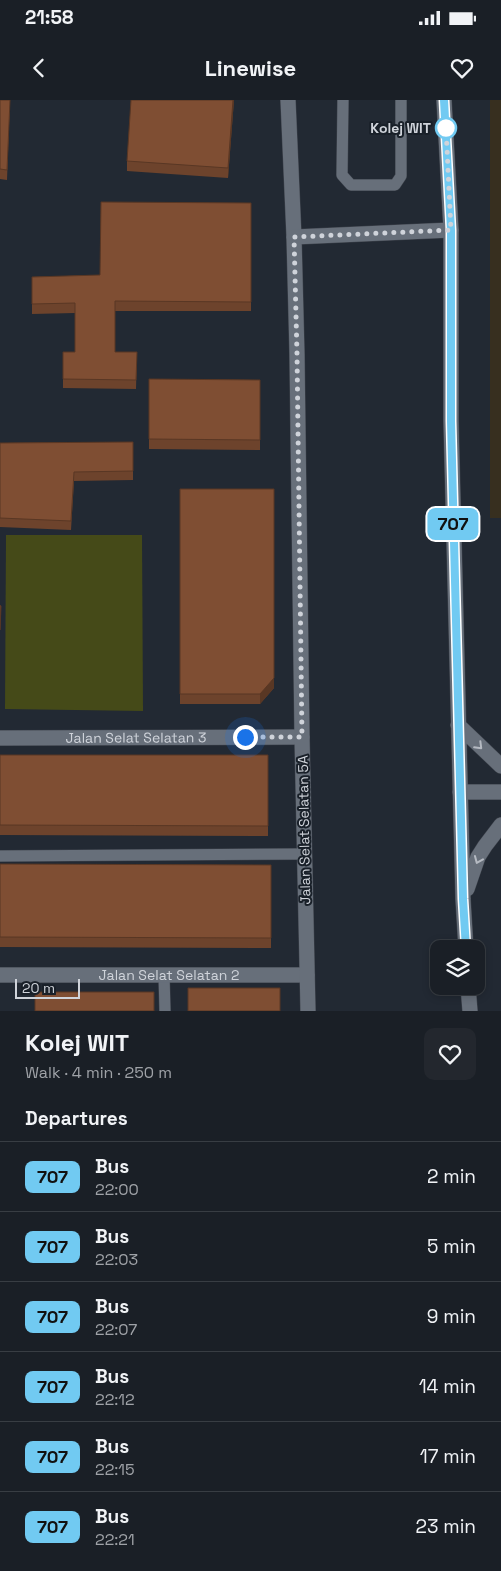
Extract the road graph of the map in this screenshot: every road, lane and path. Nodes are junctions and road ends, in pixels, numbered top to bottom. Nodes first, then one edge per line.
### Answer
1 (288, 100) edge
2 (344, 100) edge
3 (401, 100) edge
4 (444, 100) edge
5 (451, 230) junction
6 (294, 237) junction
7 (458, 725) junction
8 (302, 737) junction
9 (0, 738) edge
10 (501, 766) edge
11 (460, 792) junction
12 (501, 792) edge
13 (501, 825) edge
14 (304, 854) junction
15 (0, 856) edge
16 (463, 899) junction
17 (465, 940) edge
18 (0, 975) edge
19 (164, 975) junction
20 (307, 975) junction
21 (469, 995) edge
22 (164, 1011) edge
23 (308, 1011) edge
24 (470, 1011) edge

1 - 6 street, Jalan Selat Selatan 5A
2 - 3 lane
4 - 5 street
5 - 6 street
5 - 7 street
6 - 8 street, Jalan Selat Selatan 5A
7 -> 10 street
7 - 11 street
8 - 9 street, Jalan Selat Selatan 3
8 - 14 street, Jalan Selat Selatan 5A
11 - 12 street
11 - 16 street
13 -> 16 street
14 - 15 lane
14 - 20 street, Jalan Selat Selatan 5A
16 - 17 street
18 - 19 street, Jalan Selat Selatan 2
19 - 20 street, Jalan Selat Selatan 2
19 - 22 lane
20 - 23 street, Jalan Selat Selatan 5A
21 - 24 street

